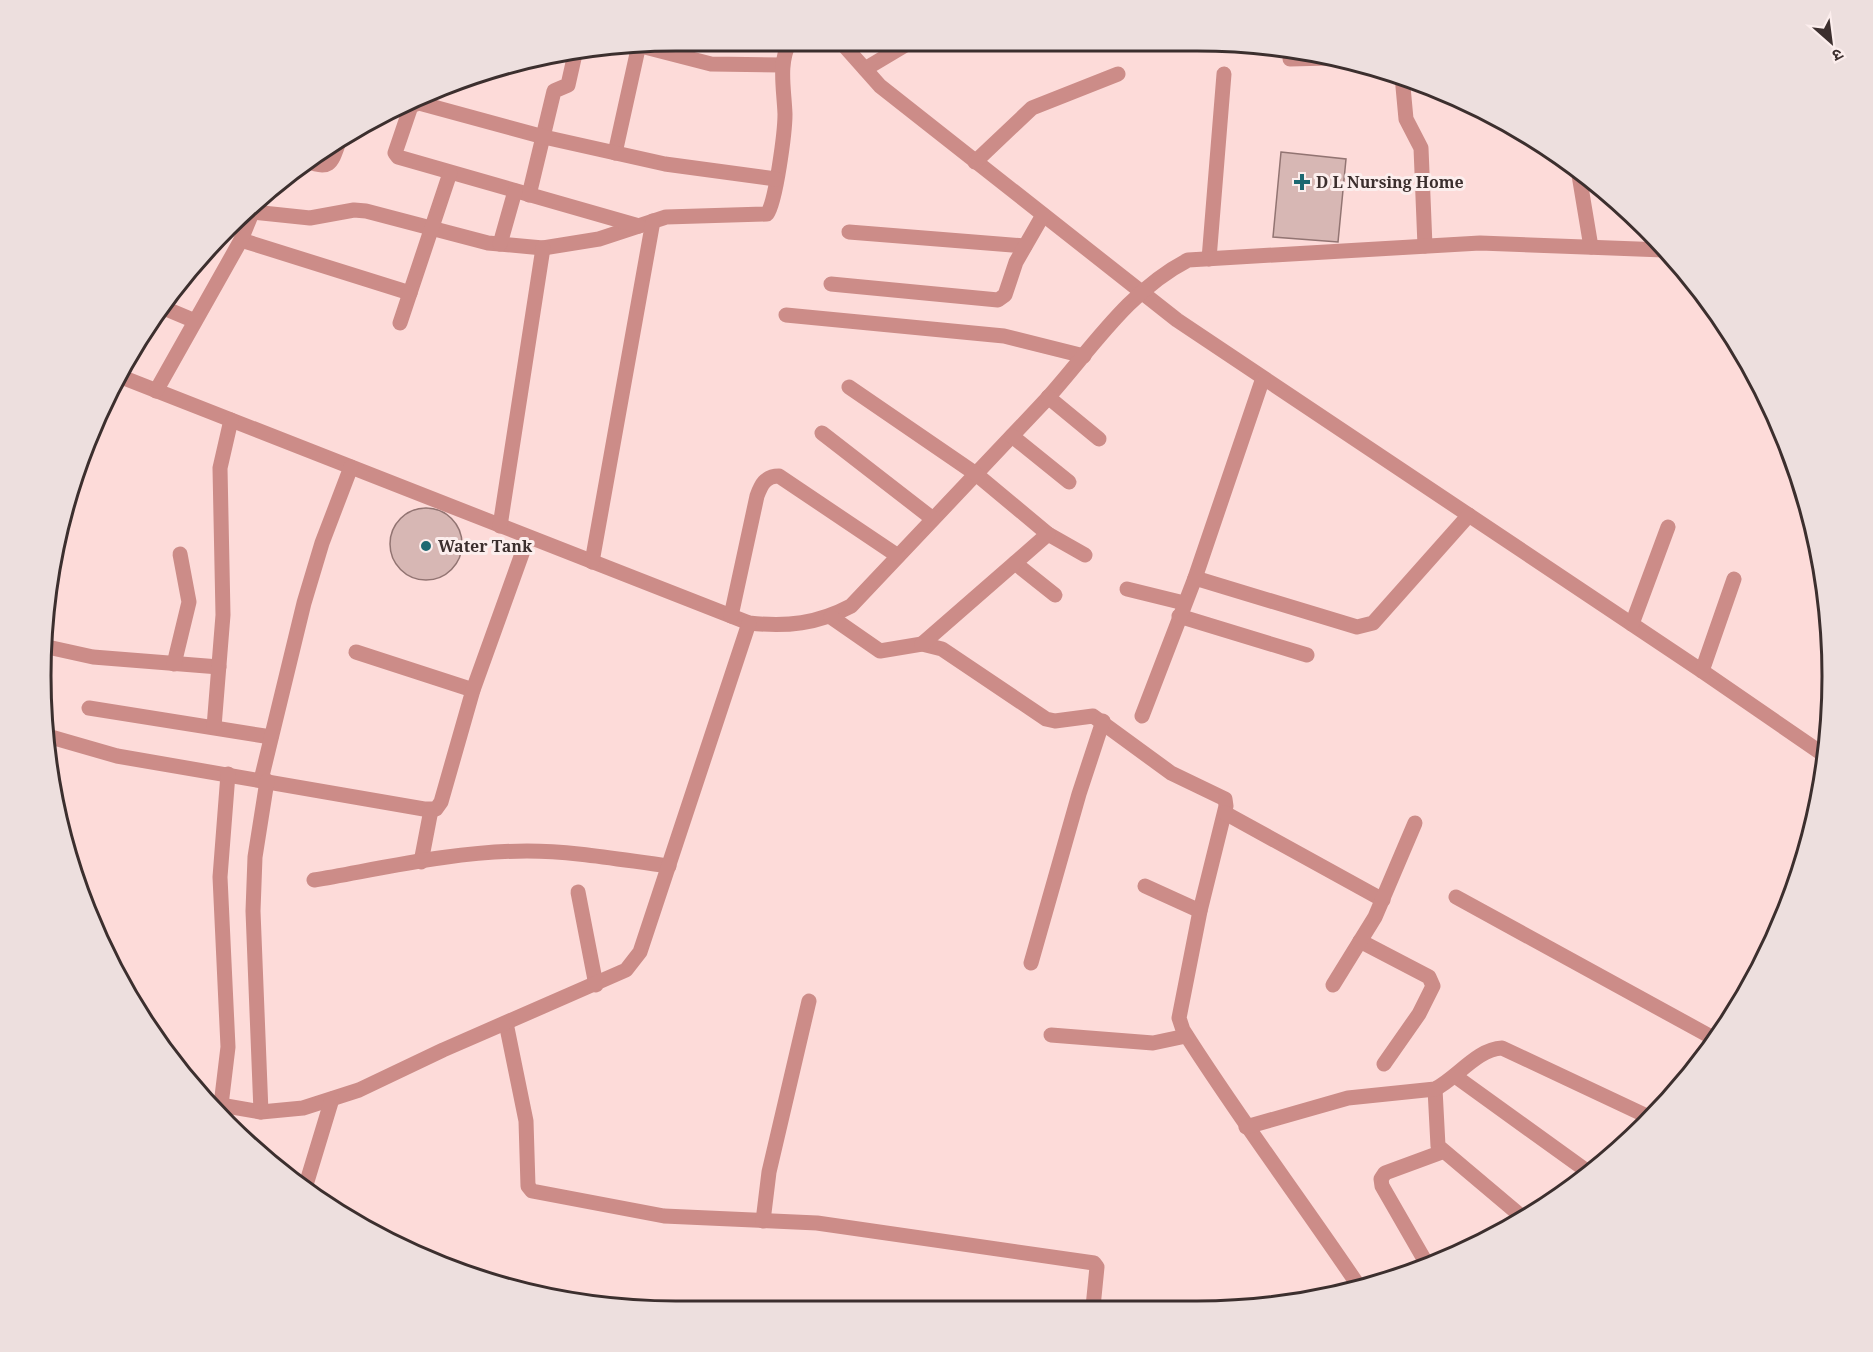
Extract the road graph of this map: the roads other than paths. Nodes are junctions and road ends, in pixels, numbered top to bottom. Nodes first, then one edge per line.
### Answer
1 (662, 51) edge
2 (786, 51) edge
3 (849, 51) edge
4 (894, 51) edge
5 (637, 52) edge
6 (1290, 59) dead end
7 (1295, 59) edge
8 (574, 60) edge
9 (781, 65) junction
10 (865, 69) junction
11 (1118, 74) dead end
12 (1224, 74) dead end
13 (1403, 86) edge
14 (423, 105) edge
15 (410, 111) edge
16 (544, 137) junction
17 (335, 153) edge
18 (615, 153) junction
19 (975, 162) junction
20 (317, 165) edge
21 (450, 173) junction
22 (776, 179) junction
23 (1580, 183) edge
24 (522, 193) junction
25 (259, 211) edge
26 (1043, 215) junction
27 (250, 219) edge
28 (646, 223) junction
29 (433, 228) junction
30 (849, 232) dead end
31 (241, 240) junction
32 (500, 244) junction
33 (1025, 246) junction
34 (1425, 246) junction
35 (1591, 247) junction
36 (543, 248) junction
37 (1653, 250) edge
38 (1209, 259) junction
39 (831, 284) dead end
40 (1140, 292) junction
41 (411, 293) junction
42 (170, 310) edge
43 (786, 315) dead end
44 (195, 321) junction
45 (400, 323) dead end
46 (1084, 356) junction
47 (1263, 378) junction
48 (126, 379) edge
49 (849, 387) dead end
50 (156, 391) junction
51 (1048, 397) junction
52 (231, 420) junction
53 (822, 434) dead end
54 (1012, 436) junction
55 (1099, 439) dead end
56 (351, 467) junction
57 (976, 474) junction
58 (1069, 482) dead end
59 (1469, 515) junction
60 (933, 519) junction
61 (500, 526) junction
62 (1668, 527) dead end
63 (1048, 534) junction
64 (528, 537) junction
65 (180, 554) dead end
66 (1085, 555) dead end
67 (898, 556) junction
68 (591, 562) junction
69 (1015, 563) junction
70 (1195, 578) junction
71 (1734, 579) dead end
72 (1127, 589) dead end
73 (1055, 595) dead end
74 (1181, 609) junction
75 (731, 616) junction
76 (831, 616) junction
77 (749, 623) junction
78 (1632, 624) junction
79 (922, 644) junction
80 (52, 648) edge
81 (356, 652) dead end
82 (1307, 656) dead end
83 (174, 664) junction
84 (219, 667) junction
85 (1702, 671) junction
86 (473, 690) junction
87 (88, 708) dead end
88 (1142, 716) dead end
89 (1103, 721) junction
90 (214, 727) junction
91 (271, 737) junction
92 (54, 738) edge
93 (1818, 751) edge
94 (228, 774) junction
95 (264, 780) junction
96 (431, 810) junction
97 (1225, 813) junction
98 (1415, 823) dead end
99 (421, 862) junction
100 (669, 866) junction
101 (314, 880) dead end
102 (1145, 886) dead end
103 (578, 892) dead end
104 (1456, 897) dead end
105 (1383, 900) junction
106 (1200, 911) junction
107 (1360, 941) junction
108 (1031, 963) dead end
109 (596, 985) junction
110 (1333, 986) dead end
111 (809, 1001) dead end
112 (506, 1023) junction
113 (1051, 1035) dead end
114 (1708, 1035) edge
115 (1186, 1036) junction
116 (1384, 1064) dead end
117 (1455, 1076) junction
118 (1435, 1089) junction
119 (216, 1099) edge
120 (332, 1099) junction
121 (222, 1105) edge
122 (261, 1112) junction
123 (1643, 1114) edge
124 (1246, 1128) junction
125 (1442, 1152) junction
126 (1582, 1168) edge
127 (307, 1180) edge
128 (1517, 1213) edge
129 (763, 1221) junction
130 (1423, 1258) edge
131 (1355, 1281) edge
132 (1094, 1301) edge

1 - 9 street
2 - 9 street
3 - 10 street
4 - 10 street
5 - 18 street
6 - 7 street
8 - 16 street
9 - 22 street
10 - 19 street
11 - 19 street
12 - 38 street
13 - 34 street
14 - 16 street
15 - 21 street
16 - 18 street
16 - 24 street
17 - 20 street
18 - 22 street
19 - 26 street
21 - 24 street
21 - 29 street
22 - 28 street
23 - 35 street
24 - 28 street
24 - 32 street
25 - 29 street
26 - 33 street
26 - 40 street
27 - 31 street
28 - 36 street
28 - 68 street
29 - 32 street
29 - 41 street
30 - 33 street
31 - 41 street
31 - 44 street
32 - 36 street
33 - 39 street
34 - 35 street
34 - 38 street
35 - 37 street
36 - 61 street
38 - 40 street
40 - 46 street
40 - 47 street
41 - 45 street
42 - 44 street
43 - 46 street
44 - 50 street
46 - 51 street
47 - 59 street
47 - 70 street
48 - 50 street
49 - 57 street
50 - 52 street
51 - 54 street
51 - 55 street
52 - 56 street
52 - 84 street
53 - 60 street
54 - 57 street
54 - 58 street
56 - 61 street
56 - 91 street
57 - 60 street
57 - 63 street
59 - 70 street
59 - 78 street
60 - 67 street
61 - 64 street
62 - 78 street
63 - 66 street
63 - 69 street
64 - 68 street
64 - 86 street
65 - 83 street
67 - 75 street
67 - 76 street
68 - 75 street
69 - 73 street
69 - 79 street
70 - 74 street
71 - 85 street
72 - 74 street
74 - 82 street
74 - 88 street
75 - 77 street
76 - 77 street
76 - 79 street
77 - 100 street
78 - 85 street
79 - 89 street
80 - 83 street
81 - 86 street
83 - 84 street
84 - 90 street
85 - 93 street
86 - 96 street
87 - 90 street
89 - 97 street
89 - 108 street
90 - 91 street
91 - 95 street
92 - 94 street
94 - 95 street
94 - 119 street
95 - 96 street
95 - 122 street
96 - 99 street
97 - 105 street
97 - 106 street
98 - 105 street
99 - 100 street
99 - 101 street
100 - 109 street
102 - 106 street
103 - 109 street
104 - 114 street
105 - 107 street
106 - 115 street
107 - 110 street
107 - 116 street
109 - 112 street
111 - 129 street
112 - 120 street
112 - 129 street
113 - 115 street
115 - 124 street
117 - 118 street
117 - 123 street
117 - 126 street
118 - 124 street
118 - 125 street
120 - 122 street
120 - 127 street
121 - 122 street
124 - 131 street
125 - 128 street
125 - 130 street
129 - 132 street

